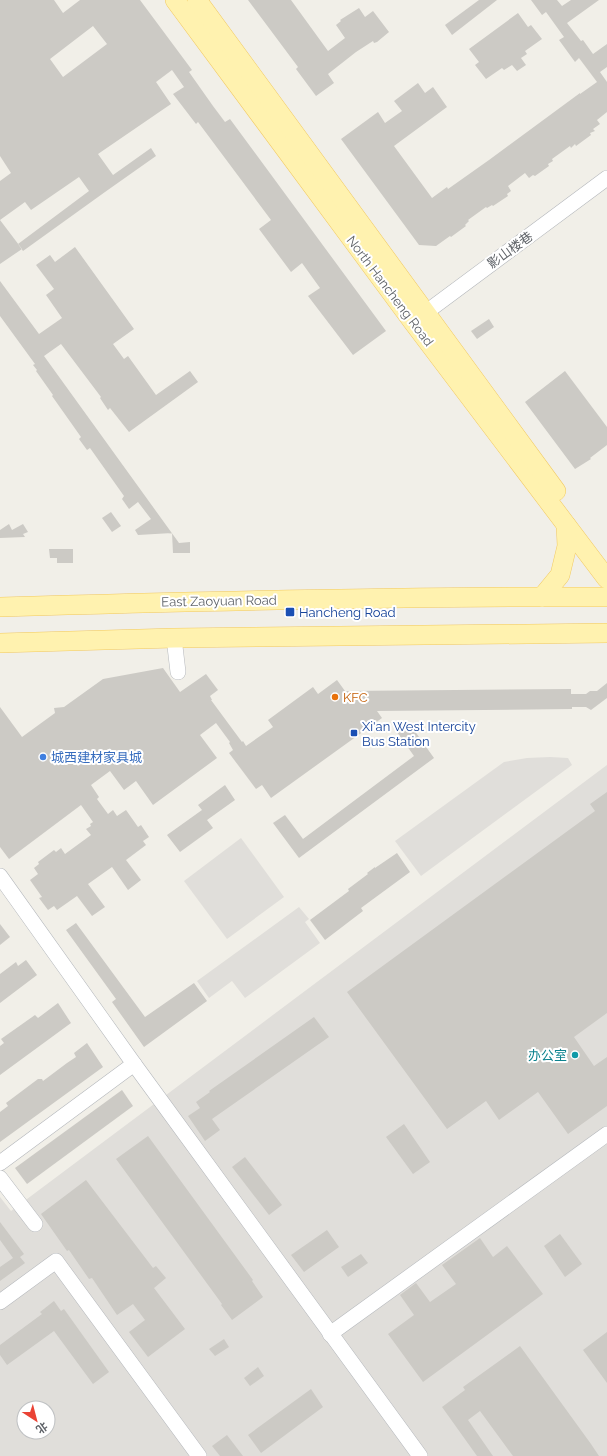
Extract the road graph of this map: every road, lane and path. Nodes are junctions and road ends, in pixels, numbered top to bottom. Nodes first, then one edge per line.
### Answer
1 (175, 0) edge
2 (196, 0) edge
3 (607, 178) edge
4 (419, 317) junction
5 (566, 525) junction
6 (607, 559) edge
7 (607, 579) edge
8 (542, 597) junction
9 (607, 597) edge
10 (0, 607) edge
11 (607, 633) edge
12 (174, 638) junction
13 (0, 643) edge
14 (178, 672) dead end
15 (0, 876) edge
16 (134, 1064) junction
17 (607, 1134) edge
18 (0, 1163) edge
19 (0, 1178) edge
20 (35, 1224) dead end
21 (0, 1302) edge
22 (330, 1334) junction
23 (199, 1456) edge
24 (420, 1456) edge

1 - 4 main road, North Hancheng Road
2 - 4 main road, North Hancheng Road
3 - 4 street, 影山楼巷
4 - 5 main road, North Hancheng Road
4 - 6 main road, North Hancheng Road
5 - 7 main road, North Hancheng Road
5 - 8 main road
8 - 9 main road, East Zaoyuan Road
8 - 10 main road, East Zaoyuan Road
11 - 12 main road
12 - 13 main road
12 - 14 street
15 - 16 street
16 - 18 street
16 - 22 street
17 - 22 street
19 - 20 street
21 - 23 street
22 - 24 street

